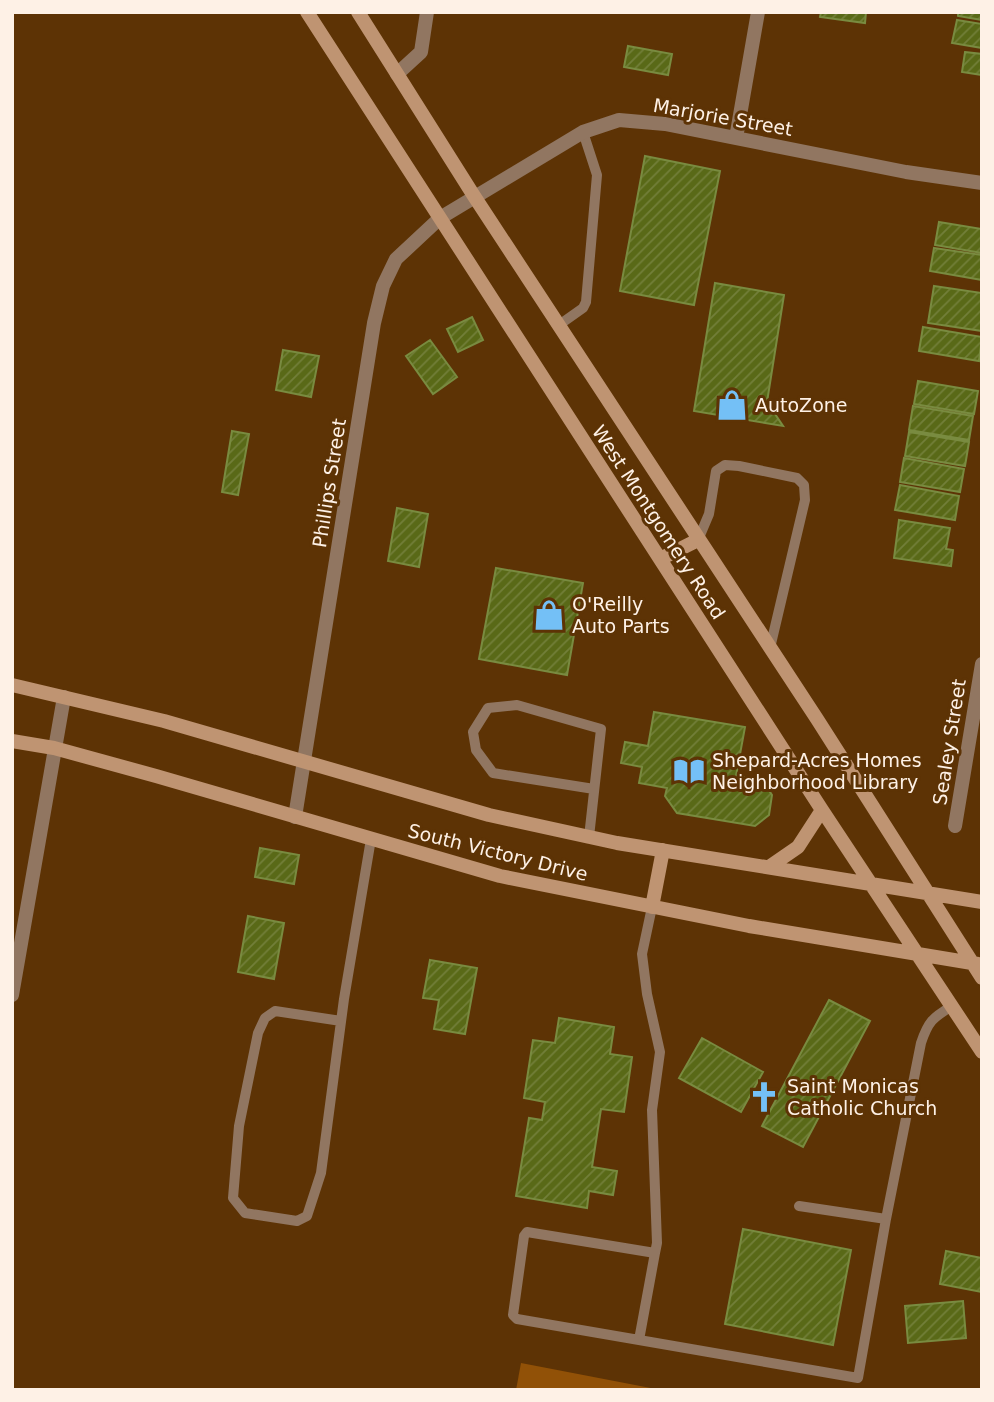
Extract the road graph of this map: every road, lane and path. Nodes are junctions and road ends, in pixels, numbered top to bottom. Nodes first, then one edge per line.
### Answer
1 (307, 12) edge
2 (358, 12) edge
3 (427, 12) edge
4 (758, 12) edge
5 (397, 74) junction
6 (583, 132) junction
7 (736, 138) junction
8 (982, 183) edge
9 (474, 196) junction
10 (440, 218) junction
11 (559, 325) junction
12 (698, 540) junction
13 (660, 559) junction
14 (770, 648) junction
15 (982, 664) edge
16 (12, 685) edge
17 (64, 697) junction
18 (12, 741) edge
19 (54, 748) junction
20 (303, 761) junction
21 (594, 789) junction
22 (822, 810) junction
23 (295, 817) junction
24 (955, 827) dead end
25 (589, 837) junction
26 (371, 839) junction
27 (663, 850) junction
28 (769, 867) junction
29 (872, 884) junction
30 (927, 893) junction
31 (982, 902) edge
32 (652, 907) junction
33 (920, 956) junction
34 (977, 964) edge
35 (982, 978) edge
36 (12, 995) edge
37 (951, 1006) junction
38 (341, 1021) junction
39 (982, 1052) edge
40 (799, 1206) dead end
41 (886, 1219) junction
42 (655, 1253) junction
43 (639, 1340) junction

1 - 10 main road, West Montgomery Road
2 - 5 main road, West Montgomery Road
3 - 5 street
4 - 7 street
5 - 9 main road, West Montgomery Road
6 - 7 street, Marjorie Street
6 - 9 street, Marjorie Street
6 - 11 lane
7 - 8 street, Marjorie Street
9 - 10 street, Phillips Street
9 - 11 main road, West Montgomery Road
10 - 13 main road, West Montgomery Road
10 - 20 street, Phillips Street
11 - 12 main road, West Montgomery Road
12 - 13 main road
12 - 14 main road, West Montgomery Road
12 - 14 lane
13 - 22 main road, West Montgomery Road
14 - 30 main road, West Montgomery Road
15 - 24 street, Sealey Street
16 - 17 main road, South Victory Drive
17 - 19 street
17 - 20 main road, South Victory Drive
18 - 19 main road, South Victory Drive
19 - 23 main road, South Victory Drive
19 - 36 street
20 - 23 street, Phillips Street
20 - 25 main road, South Victory Drive
21 - 21 lane
21 - 25 lane
22 - 28 main road
22 - 29 main road, West Montgomery Road
23 - 26 main road, South Victory Drive
25 - 27 main road, South Victory Drive
26 - 32 main road, South Victory Drive
26 - 38 lane
27 - 28 main road, South Victory Drive
27 - 32 main road
28 - 29 main road, South Victory Drive
29 - 30 main road, South Victory Drive
29 - 33 main road, West Montgomery Road
30 - 31 main road, South Victory Drive
30 - 34 main road, West Montgomery Road
32 - 33 main road, South Victory Drive
32 - 42 lane
33 - 34 main road, South Victory Drive
33 - 37 main road, West Montgomery Road
34 - 35 main road, West Montgomery Road
37 - 39 main road, West Montgomery Road
37 - 41 lane
38 - 38 lane
40 - 41 lane
41 - 43 lane
42 - 43 lane
42 - 43 lane

